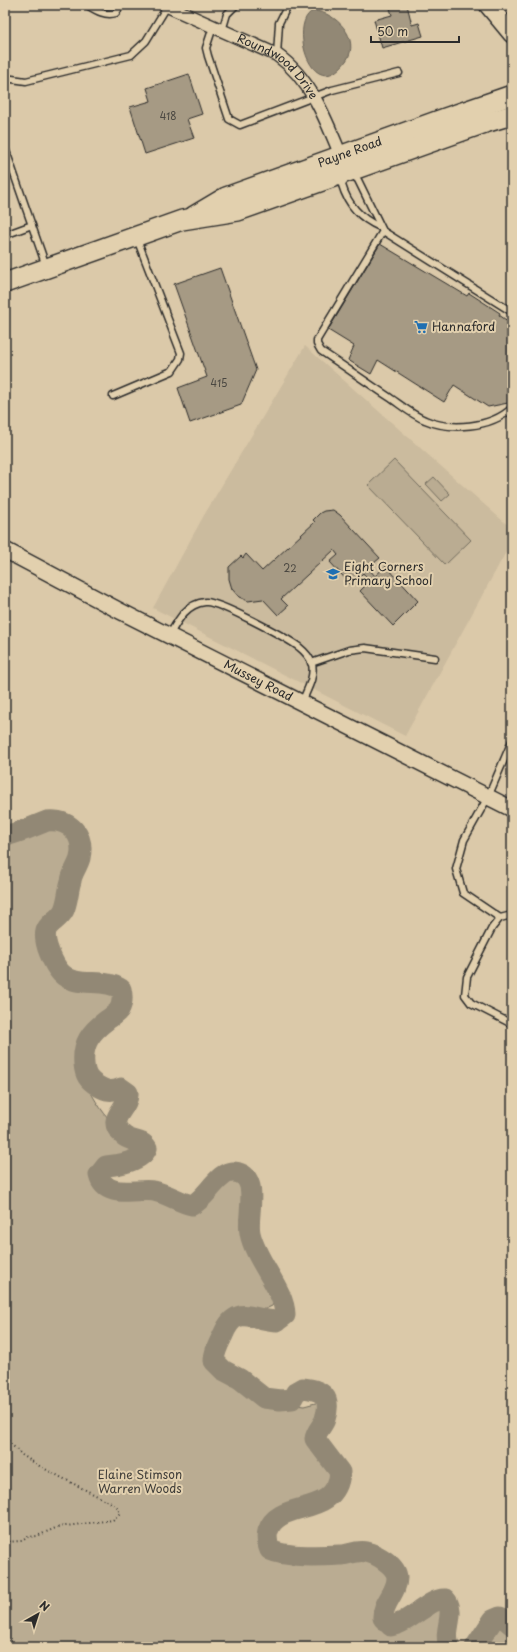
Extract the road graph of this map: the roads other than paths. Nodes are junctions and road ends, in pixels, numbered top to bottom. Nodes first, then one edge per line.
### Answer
1 (87, 5) edge
2 (121, 5) edge
3 (166, 5) edge
4 (236, 5) edge
5 (288, 5) edge
6 (488, 5) edge
7 (217, 29) junction
8 (512, 34) edge
9 (277, 55) junction
10 (399, 73) dead end
11 (5, 78) edge
12 (512, 95) edge
13 (315, 96) junction
14 (512, 115) edge
15 (5, 148) edge
16 (344, 163) junction
17 (32, 225) junction
18 (382, 229) junction
19 (5, 234) edge
20 (135, 236) junction
21 (47, 267) junction
22 (5, 282) edge
23 (512, 312) edge
24 (113, 396) dead end
25 (512, 408) edge
26 (5, 550) edge
27 (169, 636) junction
28 (435, 658) dead end
29 (312, 663) junction
30 (301, 703) junction
31 (512, 741) edge
32 (488, 797) junction
33 (512, 809) edge
34 (512, 915) edge
35 (500, 918) junction
36 (512, 1024) edge

1 - 2 lane
3 - 7 street, Roundwood Drive
3 - 11 lane
4 - 7 lane
5 - 9 lane
6 - 8 main road
7 - 9 street, Roundwood Drive
7 - 13 lane
9 - 13 street, Roundwood Drive
10 - 13 lane
12 - 16 main road, Payne Road
13 - 16 street, Roundwood Drive
14 - 16 main road, Payne Road
15 - 17 lane
16 - 18 lane
16 - 18 lane
16 - 20 main road, Payne Road
17 - 19 lane
17 - 21 lane
18 - 23 lane
18 - 25 lane
20 - 21 main road, Payne Road
20 - 24 lane
21 - 22 main road, Payne Road
26 - 27 street, Mussey Road
27 - 29 lane
27 - 30 street, Mussey Road
28 - 29 lane
29 - 30 lane
30 - 32 street, Mussey Road
31 - 32 lane
32 - 33 street, Mussey Road
32 - 35 lane
34 - 35 lane
35 - 36 lane

